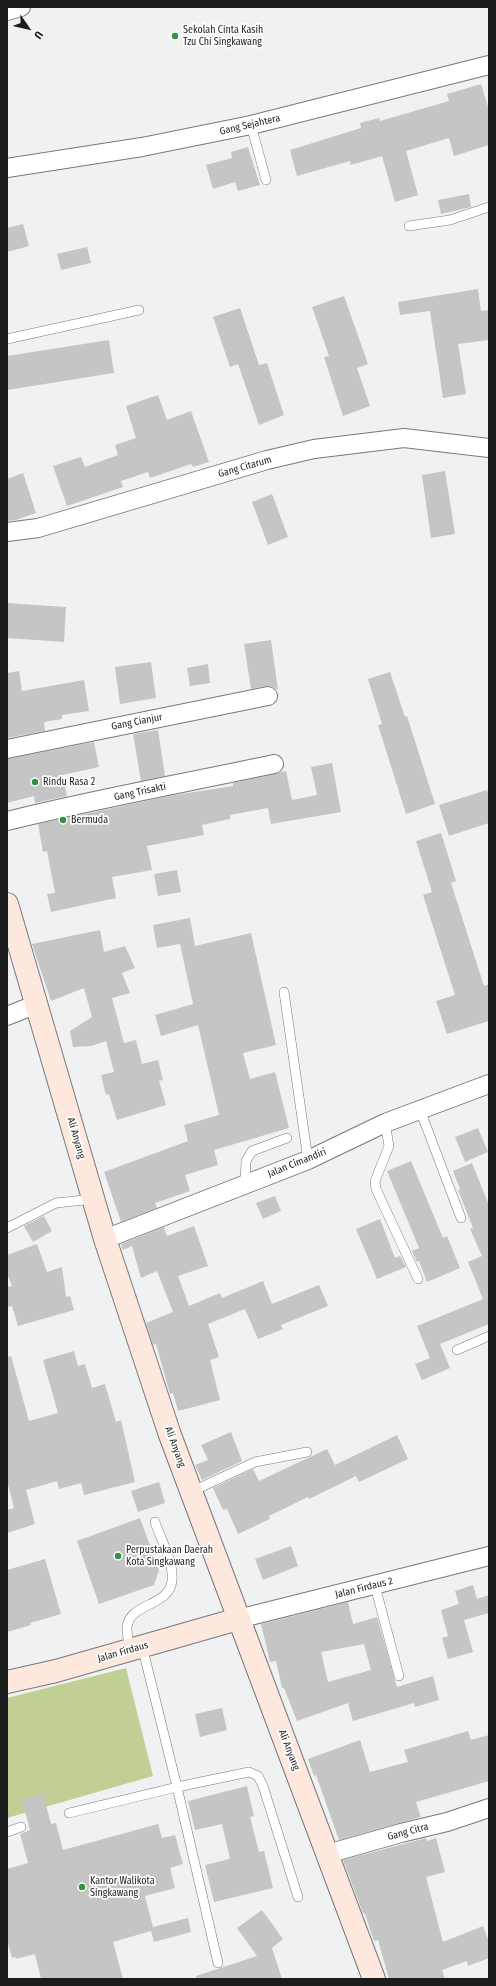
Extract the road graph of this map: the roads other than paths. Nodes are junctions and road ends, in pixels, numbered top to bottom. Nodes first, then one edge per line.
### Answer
1 (21, 7) edge
2 (7, 11) edge
3 (489, 65) edge
4 (251, 125) junction
5 (7, 168) edge
6 (266, 180) dead end
7 (489, 207) edge
8 (409, 226) dead end
9 (139, 310) dead end
10 (7, 339) edge
11 (489, 448) edge
12 (7, 532) edge
13 (268, 696) dead end
14 (7, 749) edge
15 (274, 764) dead end
16 (7, 821) edge
17 (7, 904) edge
18 (284, 992) dead end
19 (37, 1004) junction
20 (7, 1016) edge
21 (489, 1084) edge
22 (420, 1110) junction
23 (385, 1123) junction
24 (287, 1138) dead end
25 (308, 1160) junction
26 (245, 1183) junction
27 (94, 1199) junction
28 (462, 1218) dead end
29 (7, 1228) edge
30 (105, 1240) junction
31 (418, 1279) dead end
32 (489, 1336) edge
33 (457, 1350) dead end
34 (306, 1452) dead end
35 (194, 1499) junction
36 (155, 1522) dead end
37 (489, 1556) edge
38 (375, 1586) junction
39 (238, 1619) junction
40 (136, 1648) junction
41 (399, 1676) dead end
42 (7, 1682) edge
43 (177, 1787) junction
44 (489, 1808) edge
45 (69, 1813) dead end
46 (20, 1827) dead end
47 (7, 1832) edge
48 (327, 1854) junction
49 (298, 1897) dead end
50 (218, 1963) dead end
51 (373, 1979) edge

1 - 2 street
3 - 4 street, Gang Sejahtera
4 - 5 street, Gang Sejahtera
4 - 6 lane
7 - 8 lane
9 - 10 lane
11 - 12 street, Gang Citarum
13 - 14 street, Gang Cianjur
15 - 16 street, Gang Trisakti
17 - 19 street, Ali Anyang
18 - 25 lane
19 - 20 street
19 - 27 street, Ali Anyang
21 - 22 street, Jalan Cimandiri
22 - 23 street, Jalan Cimandiri
22 - 28 lane
23 - 25 street, Jalan Cimandiri
23 - 31 lane
24 - 26 lane
25 - 26 street, Jalan Cimandiri
26 - 30 street, Jalan Cimandiri
27 - 29 lane
27 - 30 street, Ali Anyang
30 - 35 street, Ali Anyang
32 - 33 lane
34 - 35 lane
35 - 39 street, Ali Anyang
36 - 40 lane
37 - 38 street, Jalan Firdaus 2
38 - 39 street, Jalan Firdaus 2
38 - 41 lane
39 - 40 street, Jalan Firdaus
39 - 48 street, Ali Anyang
40 - 42 street, Jalan Firdaus
40 - 43 lane
43 - 45 lane
43 - 49 lane
43 - 50 lane
44 - 48 street, Gang Citra
46 - 47 lane
48 - 51 street, Ali Anyang

